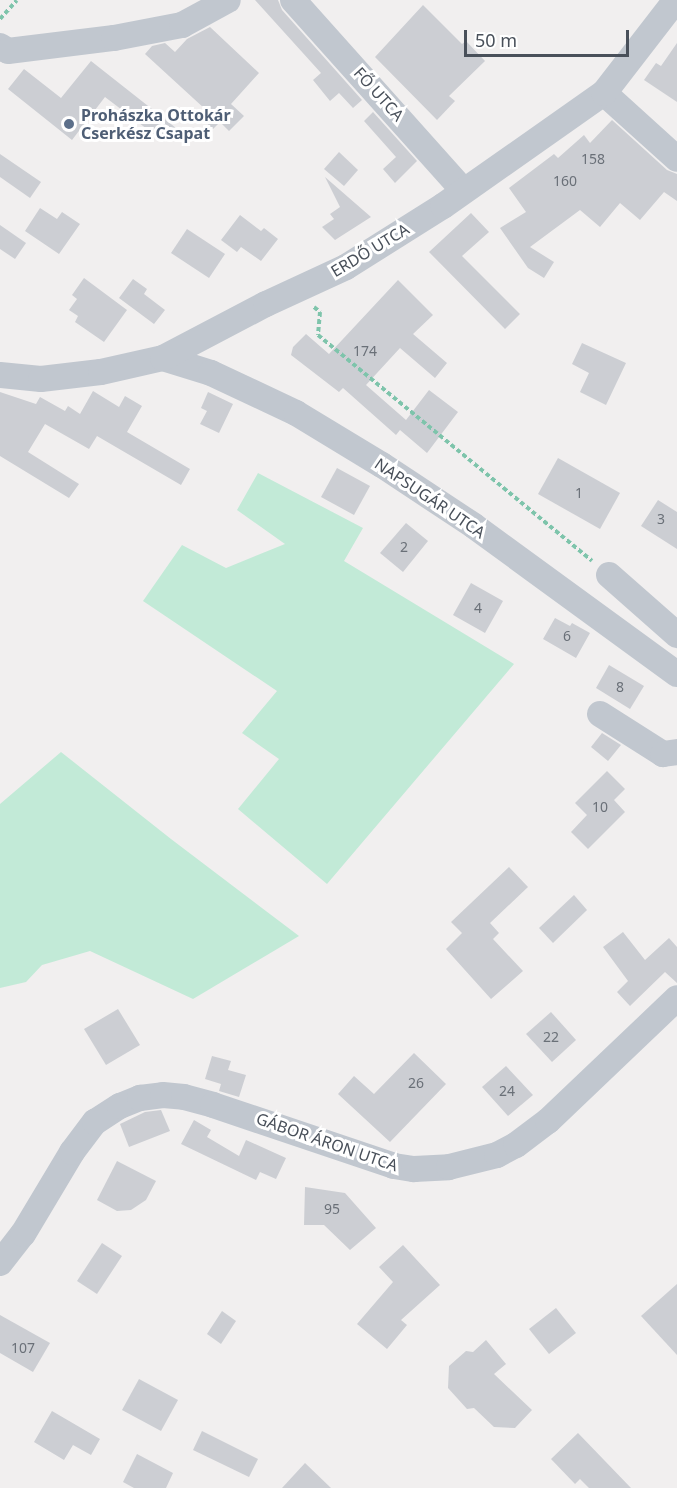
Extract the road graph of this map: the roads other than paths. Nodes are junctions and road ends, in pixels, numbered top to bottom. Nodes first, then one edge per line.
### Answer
1 (228, 0) edge
2 (293, 0) edge
3 (676, 0) edge
4 (0, 46) edge
5 (604, 93) junction
6 (677, 159) edge
7 (464, 190) junction
8 (163, 358) junction
9 (0, 375) edge
10 (609, 575) road end
11 (677, 635) edge
12 (677, 674) edge
13 (600, 714) dead end
14 (677, 752) edge
15 (677, 998) edge
16 (0, 1263) edge

1 - 4 street
2 - 7 street, FŐ UTCA
3 - 5 street, ERDŐ UTCA
5 - 6 street
5 - 7 street, ERDŐ UTCA
7 - 8 street, ERDŐ UTCA
8 - 9 street, ERDŐ UTCA
8 - 12 street, NAPSUGÁR UTCA
10 - 11 street
13 - 14 street
15 - 16 street, GÁBOR ÁRON UTCA

